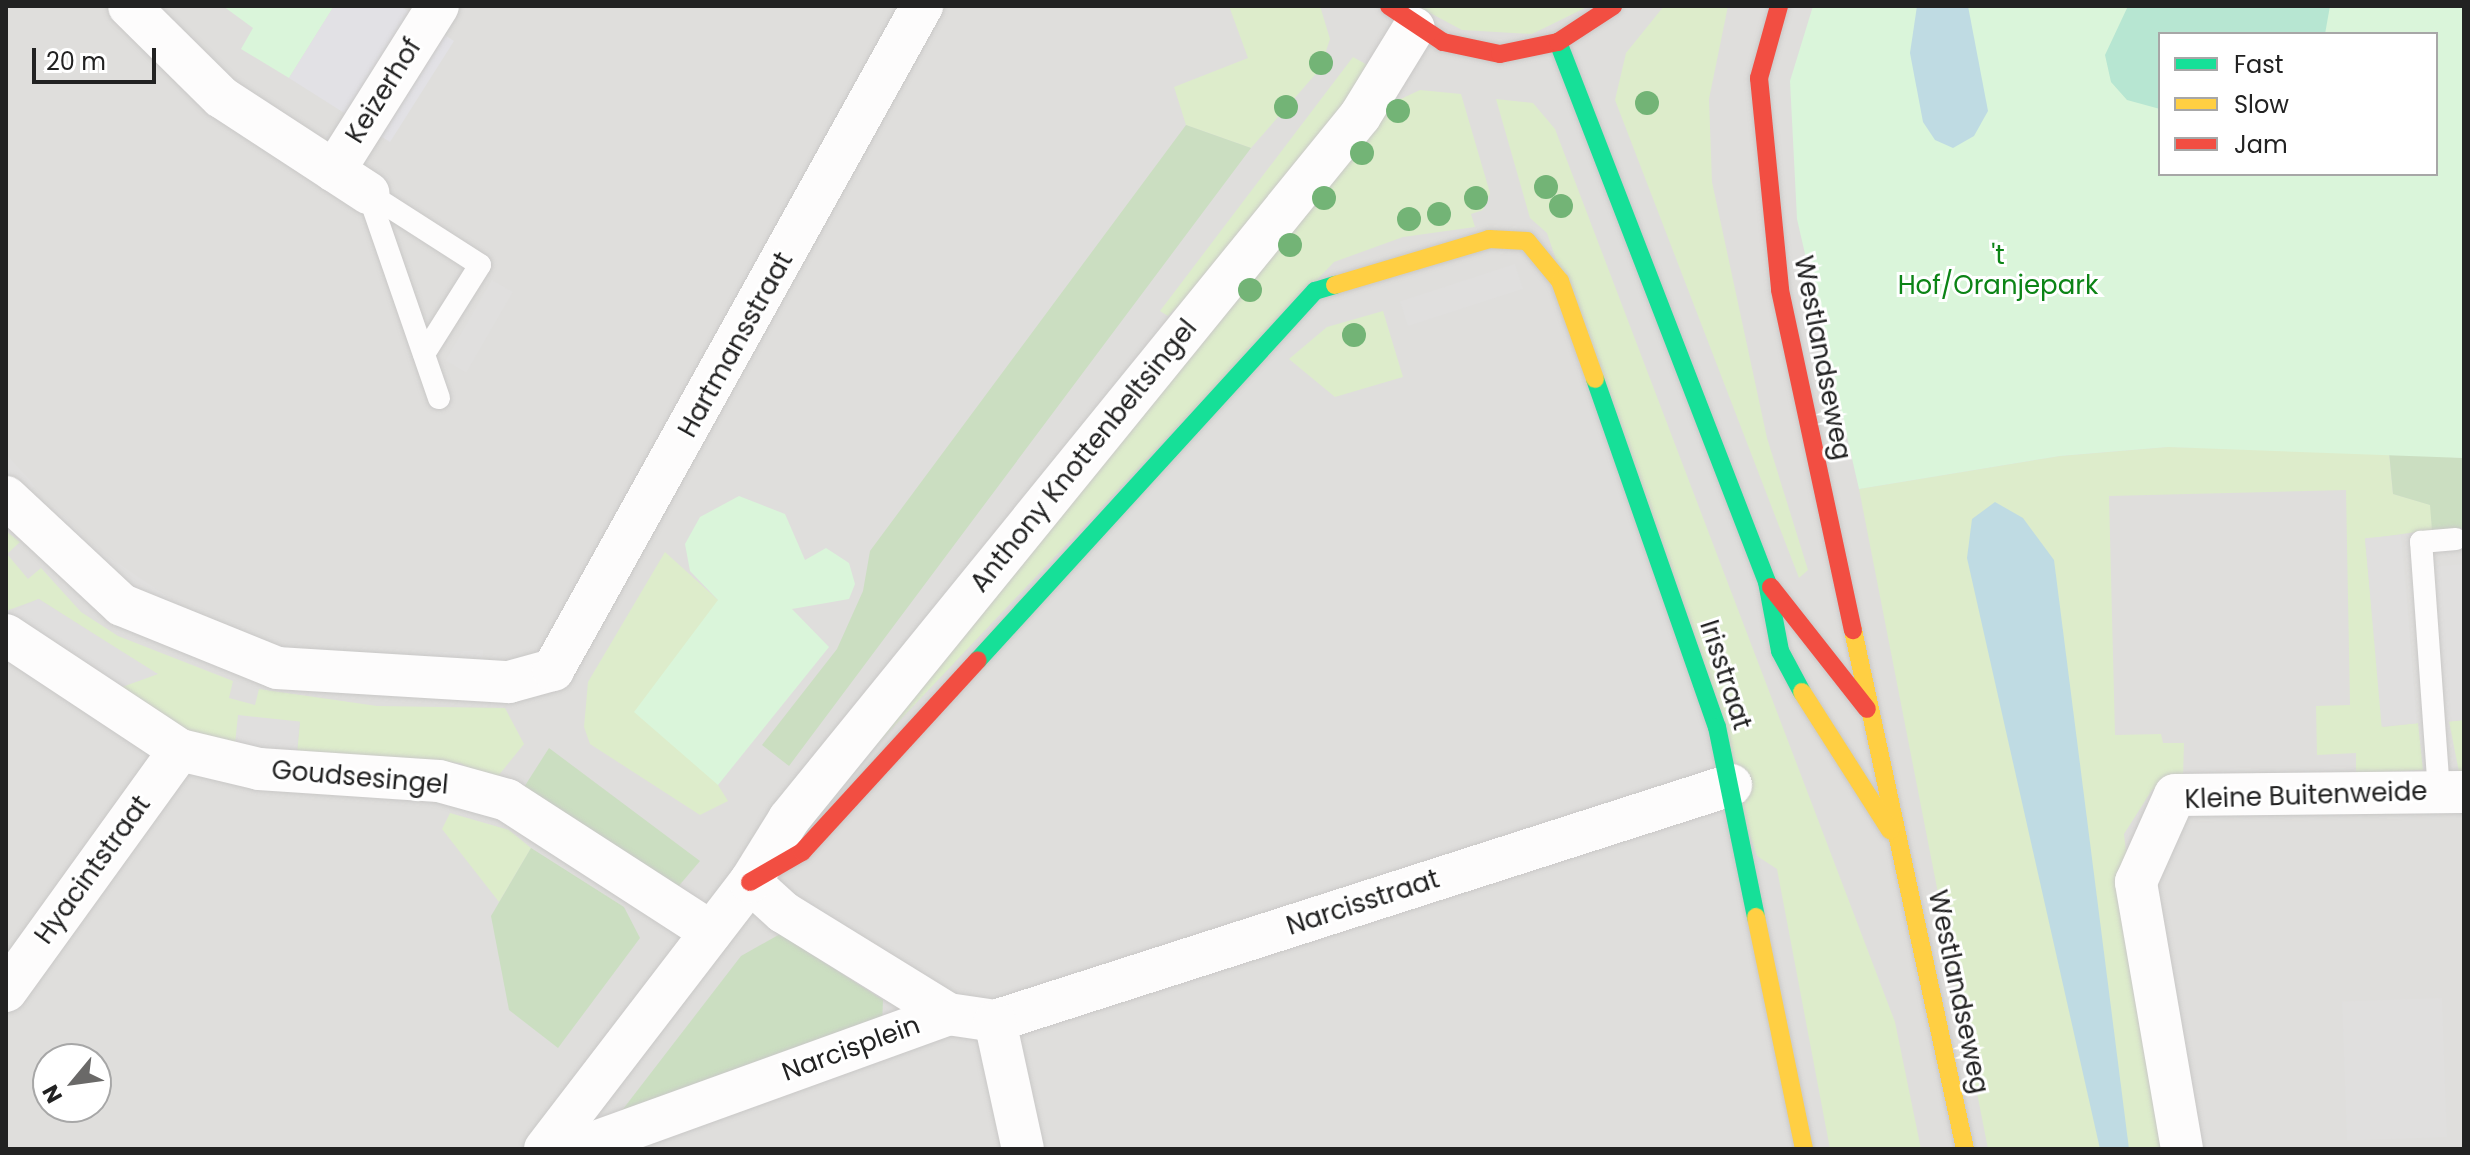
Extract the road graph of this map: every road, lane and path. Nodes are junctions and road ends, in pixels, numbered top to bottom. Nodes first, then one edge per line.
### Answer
1 (129, 6) edge
2 (922, 6) edge
3 (1613, 6) edge
4 (1779, 6) edge
5 (432, 8) edge
6 (1402, 17) edge
7 (1558, 42) junction
8 (351, 182) junction
9 (1527, 241) joint
10 (424, 354) junction
11 (439, 398) dead end
12 (6, 497) edge
13 (2456, 539) dead end
14 (1767, 582) junction
15 (6, 635) edge
16 (1874, 718) junction
17 (180, 750) junction
18 (1731, 785) junction
19 (2451, 792) edge
20 (1901, 845) junction
21 (750, 882) junction
22 (711, 932) junction
23 (6, 991) edge
24 (948, 1014) junction
25 (995, 1021) junction
26 (545, 1149) edge
27 (576, 1149) edge
28 (1023, 1149) edge
29 (1804, 1149) edge
30 (1965, 1149) edge
31 (2182, 1149) edge

1 - 8 street, Keizerhof
2 - 12 street, Hartmansstraat
3 - 7 street
4 - 16 street, Westlandseweg
5 - 8 street, Keizerhof
6 - 7 street
6 - 21 street, Anthony Knottenbeltsingel
7 - 14 street, Westlandseweg
8 - 10 lane
8 - 10 lane, Keizerhof
9 - 18 street, Irisstraat
9 - 21 street, Anthony Knottenbeltsingel
10 - 11 lane
13 - 19 lane
14 - 16 street, Westlandseweg
14 - 20 street, Westlandseweg
15 - 17 street, Goudsesingel
16 - 20 street, Westlandseweg
17 - 22 street, Goudsesingel
17 - 23 street, Hyacintstraat
18 - 25 street, Narcisstraat
18 - 29 street, Irisstraat
19 - 31 street, Kleine Buitenweide
20 - 30 street, Westlandseweg
21 - 22 street, Anthony Knottenbeltsingel
21 - 24 street, Narcisplein
22 - 26 street, Anthony Knottenbeltsingel
24 - 25 street
24 - 27 street, Narcisplein
25 - 28 street

